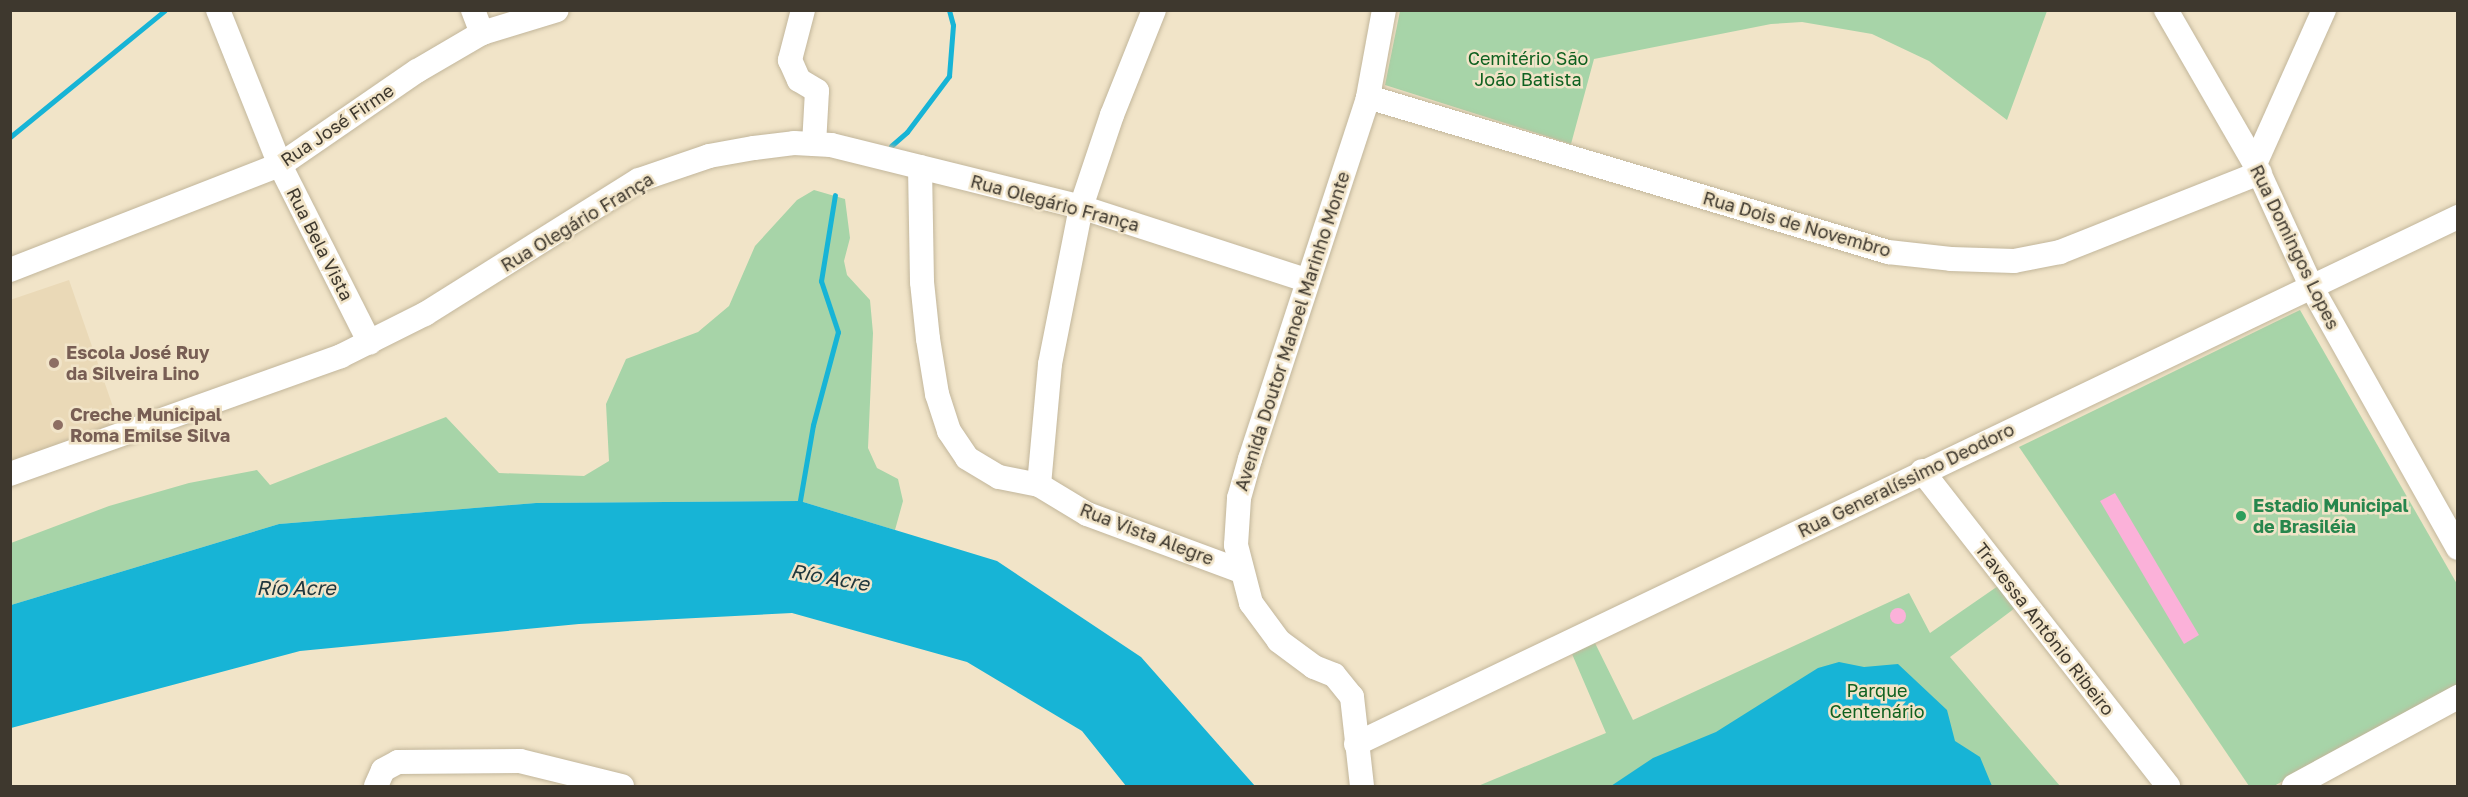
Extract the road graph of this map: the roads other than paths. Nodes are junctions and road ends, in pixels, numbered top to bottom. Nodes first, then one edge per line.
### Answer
1 (218, 10) edge
2 (557, 10) edge
3 (803, 10) edge
4 (1154, 10) edge
5 (1384, 10) edge
6 (2166, 10) edge
7 (2325, 10) edge
8 (477, 22) edge
9 (1368, 97) junction
10 (814, 144) junction
11 (280, 165) junction
12 (920, 167) junction
13 (2258, 169) junction
14 (1081, 207) junction
15 (2457, 217) edge
16 (10, 270) edge
17 (1306, 280) junction
18 (2312, 288) junction
19 (370, 343) junction
20 (1922, 471) junction
21 (10, 474) edge
22 (1039, 485) junction
23 (2457, 548) edge
24 (1241, 571) junction
25 (2457, 697) edge
26 (1356, 744) junction
27 (376, 786) edge
28 (622, 786) edge
29 (1362, 786) edge
30 (2168, 786) edge
31 (2294, 786) edge

1 - 11 street, Rua Bela Vista
2 - 8 street, Rua José Firme
3 - 10 street
4 - 14 street
5 - 9 street, Avenida Doutor Manoel Marinho Monte
6 - 13 street, Rua Domingos Lopes
7 - 13 street
8 - 11 street, Rua José Firme
9 - 13 street, Rua Dois de Novembro
9 - 17 street, Avenida Doutor Manoel Marinho Monte
10 - 12 street, Rua Olegário França
10 - 19 street, Rua Olegário França
11 - 16 street, Rua José Firme
11 - 19 street, Rua Bela Vista
12 - 14 street, Rua Olegário França
12 - 22 street, Rua Vista Alegre
13 - 18 street, Rua Domingos Lopes
14 - 17 street, Rua Olegário França
14 - 22 street
15 - 18 street, Rua Generalíssimo Deodoro
17 - 24 street, Avenida Doutor Manoel Marinho Monte
18 - 20 street, Rua Generalíssimo Deodoro
18 - 23 street, Rua Domingos Lopes
19 - 21 street, Rua Olegário França
20 - 26 street, Rua Generalíssimo Deodoro
20 - 30 street, Travessa Antônio Ribeiro
22 - 24 street, Rua Vista Alegre
24 - 26 street, Avenida Doutor Manoel Marinho Monte
25 - 31 street
26 - 29 street, Avenida Doutor Manoel Marinho Monte
27 - 28 street

